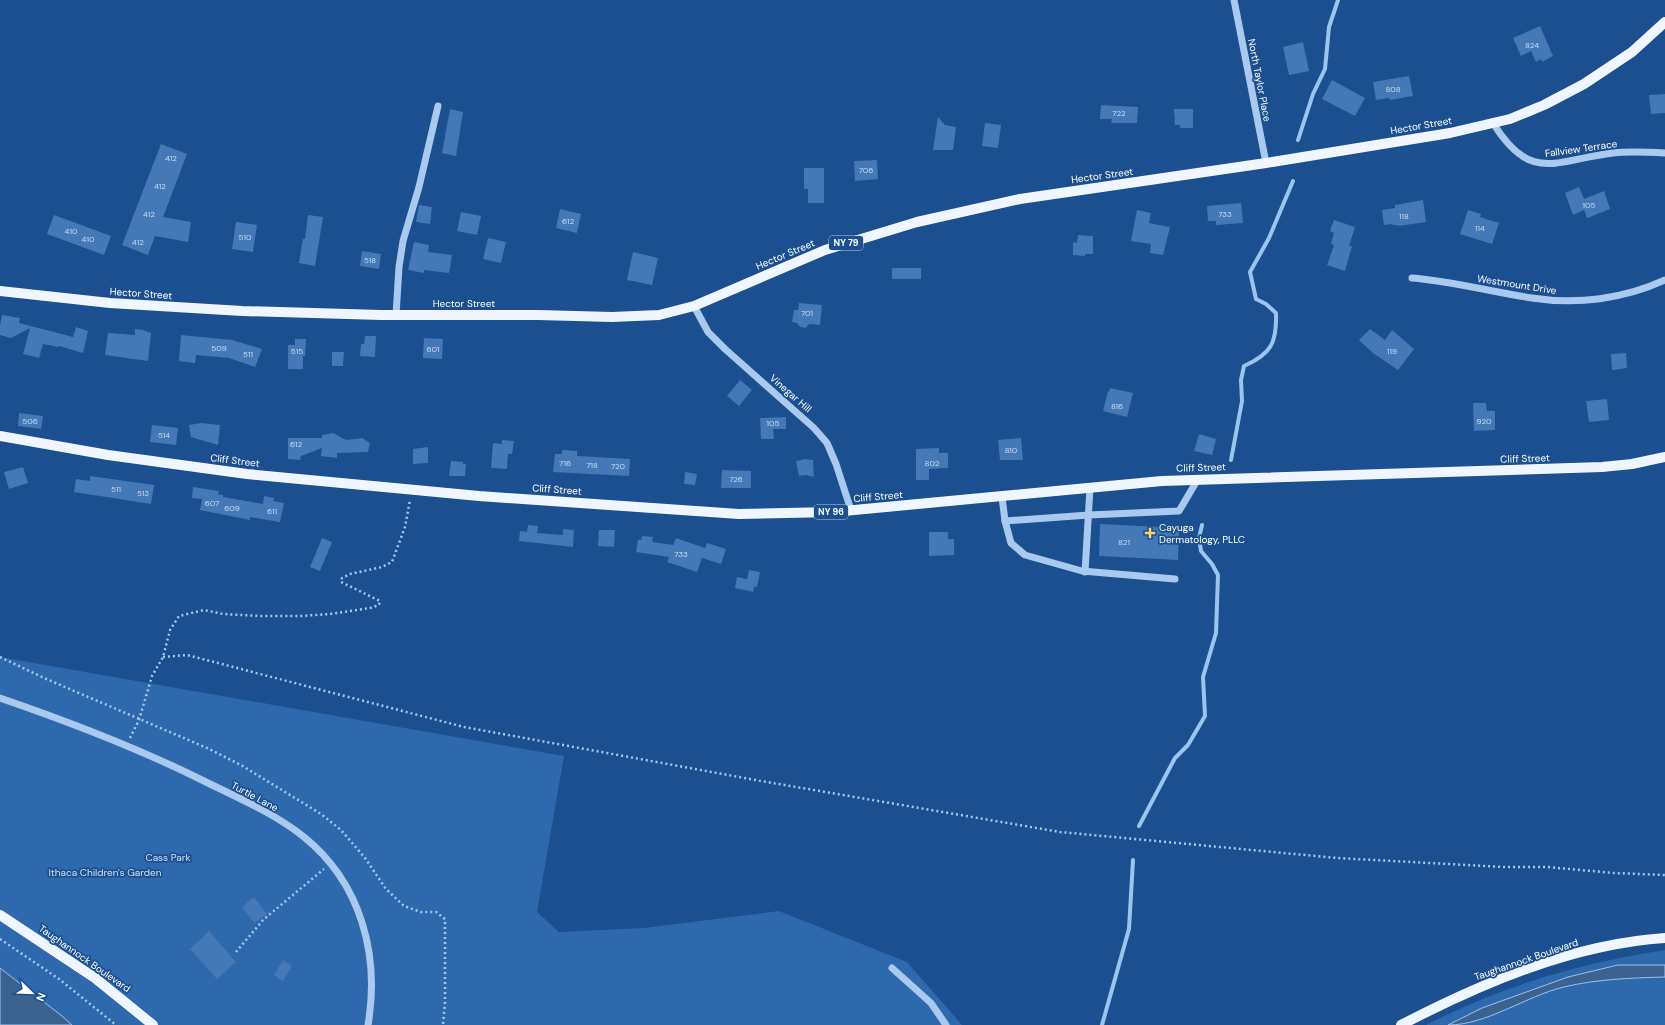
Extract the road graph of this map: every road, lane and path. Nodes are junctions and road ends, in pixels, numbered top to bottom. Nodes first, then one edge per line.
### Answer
1 (1234, 0) edge
2 (1665, 22) edge
3 (438, 106) dead end
4 (1493, 123) junction
5 (1665, 154) edge
6 (1266, 163) junction
7 (1412, 278) dead end
8 (1665, 280) edge
9 (0, 291) edge
10 (694, 306) junction
11 (396, 315) junction
12 (0, 436) edge
13 (1665, 458) edge
14 (1198, 480) junction
15 (1090, 488) junction
16 (1002, 497) junction
17 (410, 499) dead end
18 (851, 510) junction
19 (1089, 515) junction
20 (1005, 521) junction
21 (1085, 572) junction
22 (1175, 579) dead end
23 (163, 657) junction
24 (0, 698) edge
25 (127, 744) junction
26 (330, 864) junction
27 (1665, 875) edge
28 (0, 914) edge
29 (1665, 938) edge
30 (0, 939) edge
31 (236, 952) dead end
32 (892, 968) dead end
33 (116, 1025) edge
34 (153, 1025) edge
35 (368, 1025) edge
36 (946, 1025) edge
37 (1401, 1025) edge

1 - 6 street, North Taylor Place
2 - 4 main road, Hector Street / NY 79
3 - 11 street
4 - 5 street, Fallview Terrace
4 - 6 main road, Hector Street / NY 79
6 - 10 main road, Hector Street / NY 79
7 - 8 street, Westmount Drive
9 - 11 main road, Hector Street / NY 79
10 - 11 main road, Hector Street / NY 79
10 - 18 street, Vinegar Hill
12 - 18 main road, Cliff Street / NY 96
13 - 14 main road, Cliff Street / NY 96
14 - 15 main road, Cliff Street / NY 96
14 - 19 street
15 - 16 main road, Cliff Street / NY 96
15 - 19 street
16 - 18 main road, Cliff Street / NY 96
16 - 20 street
17 - 23 path
19 - 20 street
19 - 21 street
20 - 21 street
21 - 22 street
23 - 25 path
23 - 27 path
24 - 25 street, Turtle Lane
25 - 26 street, Turtle Lane
26 - 31 path
26 - 35 street, Turtle Lane
28 - 34 main road, Taughannock Boulevard
29 - 37 main road, Taughannock Boulevard
30 - 33 path
32 - 36 street

